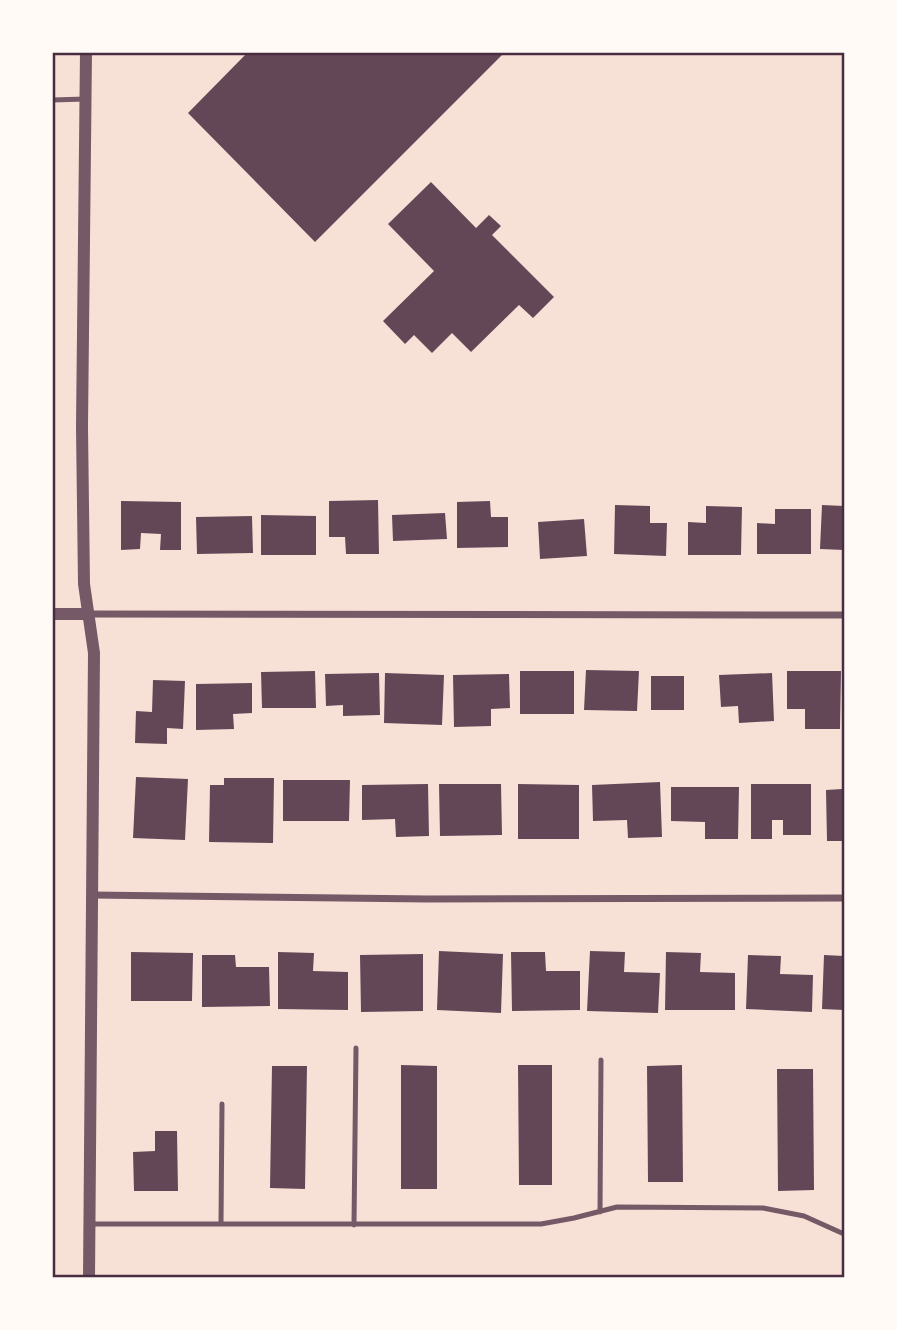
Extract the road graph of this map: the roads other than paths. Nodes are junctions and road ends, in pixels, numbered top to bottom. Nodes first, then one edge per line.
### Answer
1 (86, 52) edge
2 (86, 99) junction
3 (52, 100) edge
4 (52, 614) edge
5 (88, 614) junction
6 (845, 615) edge
7 (92, 895) junction
8 (845, 898) edge
9 (356, 1048) dead end
10 (601, 1060) dead end
11 (222, 1104) dead end
12 (600, 1212) junction
13 (90, 1224) junction
14 (221, 1224) junction
15 (354, 1225) junction
16 (845, 1234) edge
17 (89, 1278) edge

1 - 2 street
2 - 3 lane
2 - 5 street
4 - 5 street
5 - 6 street
5 - 7 street
7 - 8 street
7 - 13 street
9 - 15 lane
10 - 12 lane
11 - 14 lane
12 - 15 lane
12 - 16 lane
13 - 14 lane
13 - 17 street
14 - 15 lane

